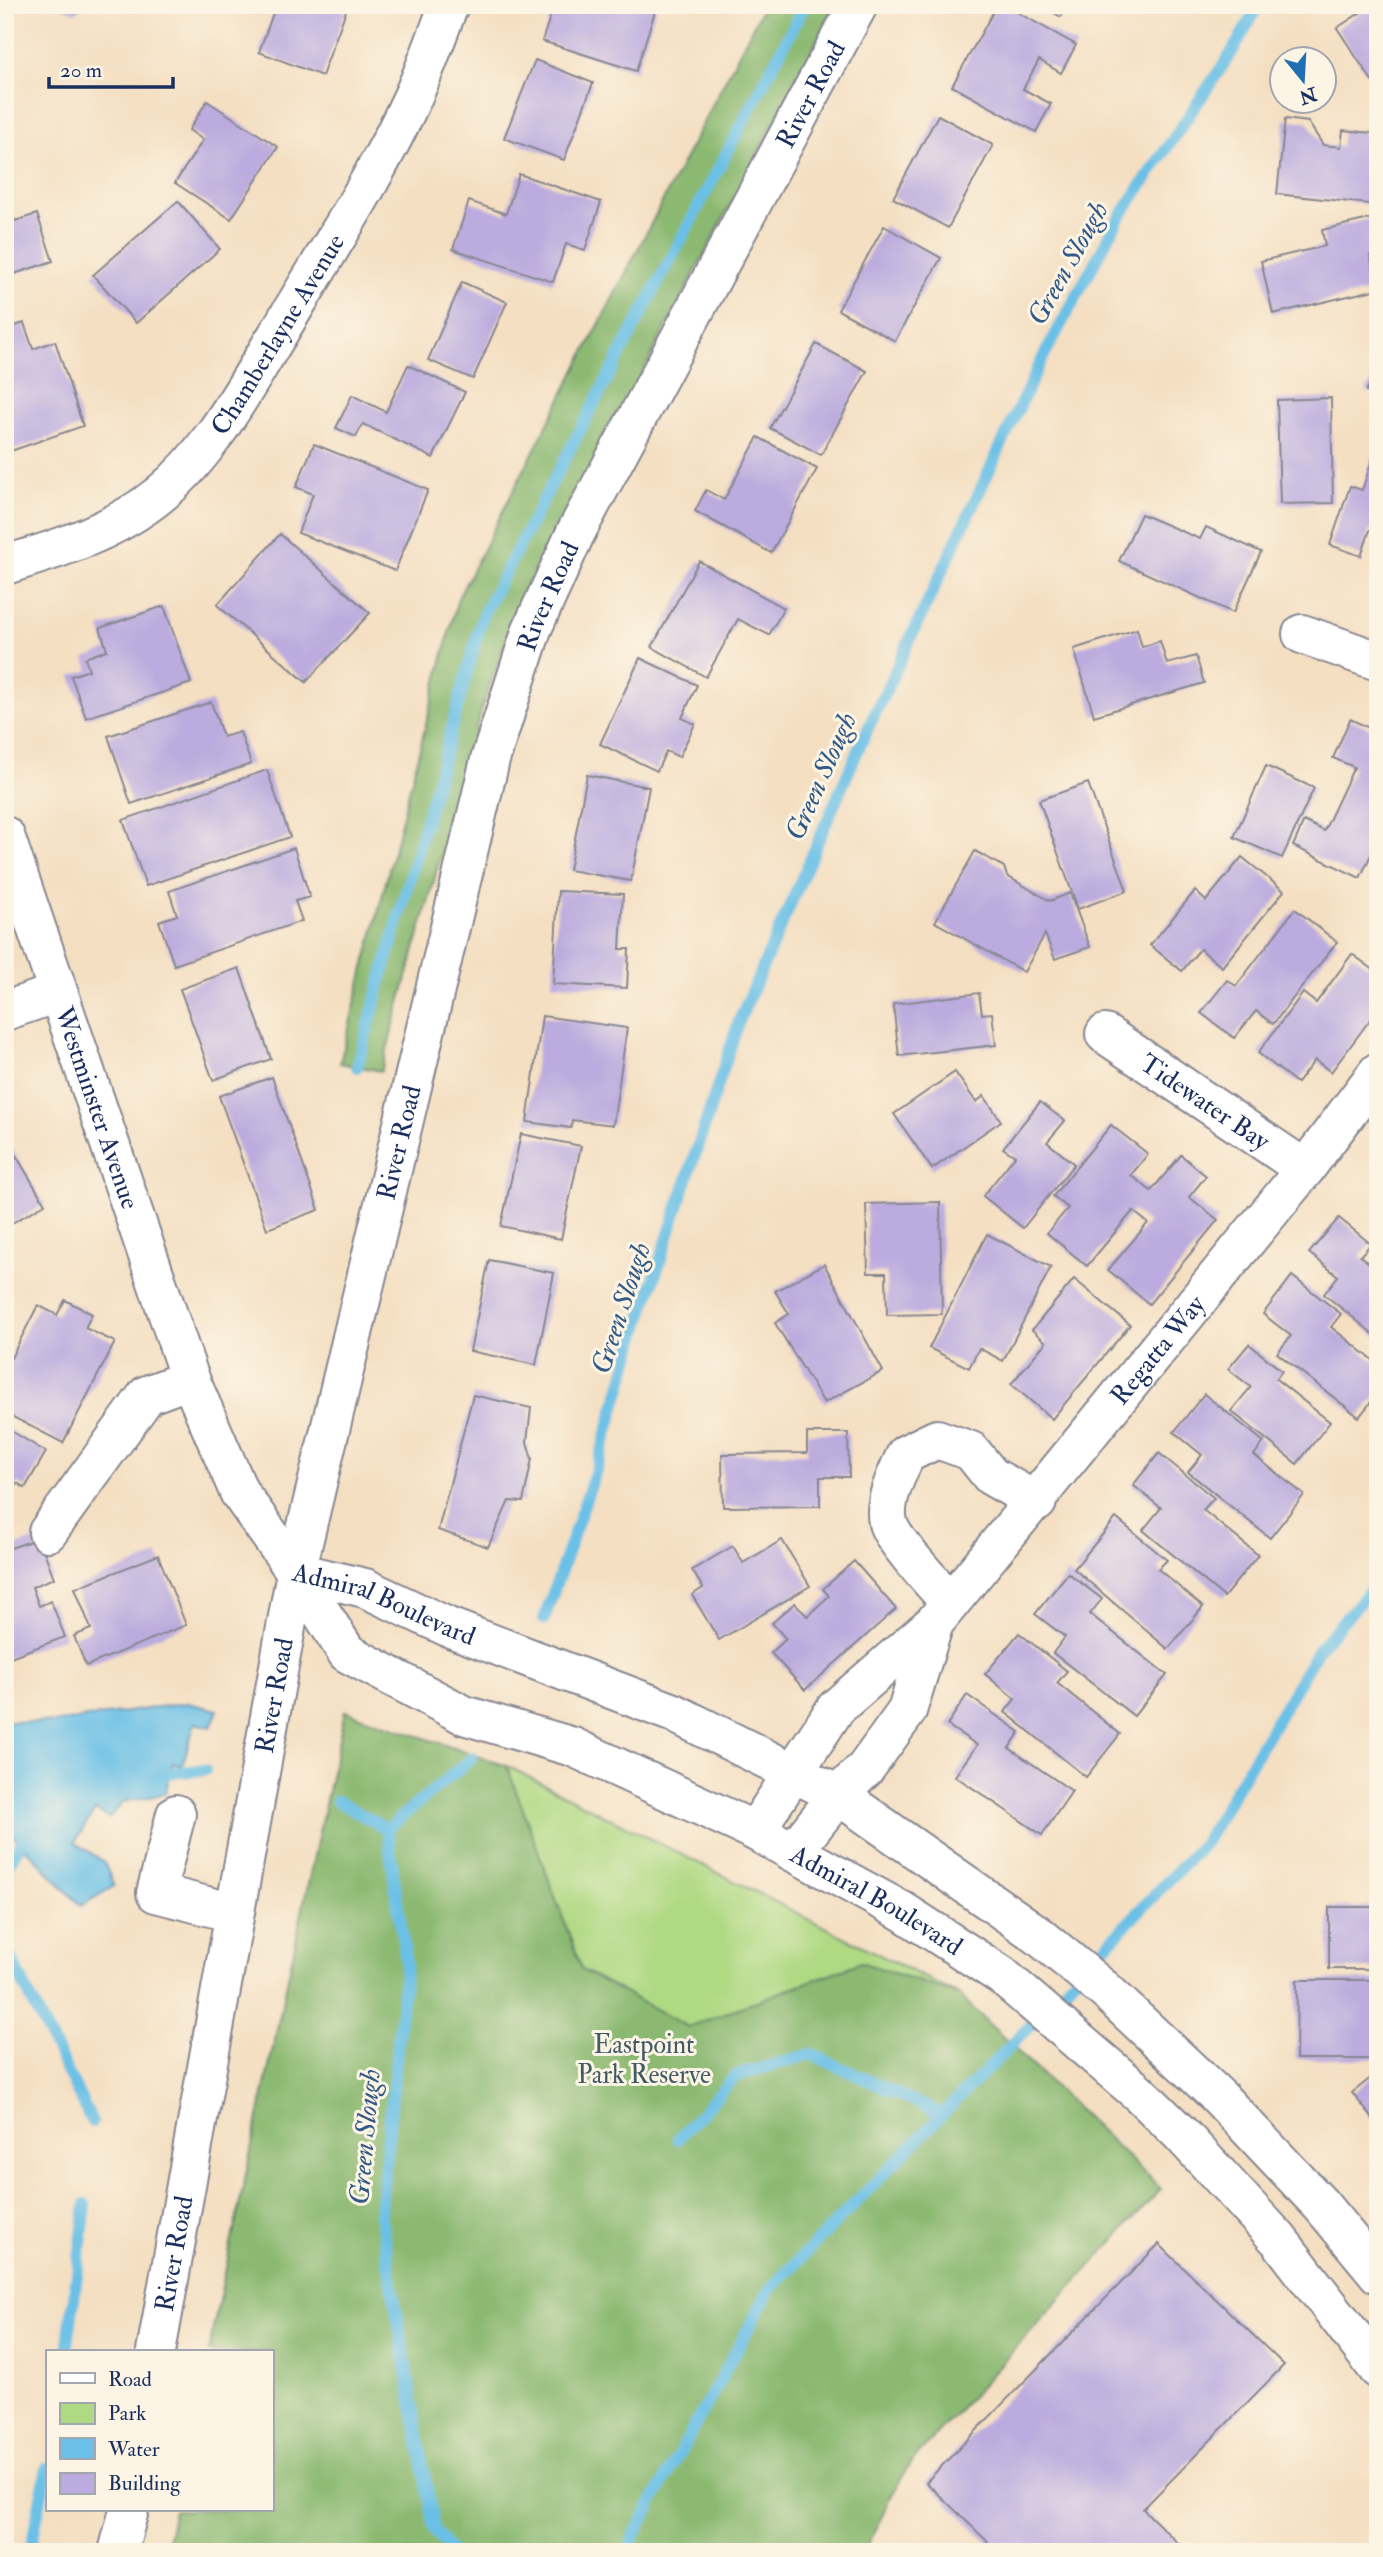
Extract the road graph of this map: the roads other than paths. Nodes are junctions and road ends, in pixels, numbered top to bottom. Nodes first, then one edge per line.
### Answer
1 (449, 5) edge
2 (858, 5) edge
3 (5, 565) edge
4 (1302, 634) dead end
5 (1378, 661) edge
6 (5, 835) edge
7 (57, 993) junction
8 (5, 1011) edge
9 (1105, 1034) dead end
10 (1378, 1072) edge
11 (1305, 1169) junction
12 (190, 1380) junction
13 (1037, 1502) junction
14 (48, 1532) dead end
15 (296, 1572) junction
16 (942, 1613) junction
17 (793, 1773) junction
18 (838, 1795) junction
19 (176, 1814) dead end
20 (755, 1831) junction
21 (793, 1852) junction
22 (234, 1913) junction
23 (1378, 2274) edge
24 (156, 2350) edge
25 (1378, 2369) edge
26 (128, 2512) edge
27 (118, 2552) edge

1 - 3 street, Chamberlayne Avenue
2 - 15 street, River Road
4 - 5 street
6 - 7 street, Westminster Avenue
7 - 8 street
7 - 12 street, Westminster Avenue
9 - 11 street, Tidewater Bay
10 - 11 street, Regatta Way
11 - 13 street, Regatta Way
12 - 14 street
12 - 15 street, Westminster Avenue
13 - 16 street, Regatta Way
13 - 16 street
15 - 17 street, Admiral Boulevard
15 - 20 street, Admiral Boulevard
15 - 22 street, River Road
16 - 17 street, Regatta Way
16 - 18 street, Regatta Way
17 - 18 street, Admiral Boulevard
17 - 20 street, Regatta Way
18 - 21 street, Regatta Way
18 - 23 street, Admiral Boulevard
19 - 22 street
20 - 21 street, Admiral Boulevard
21 - 25 street, Admiral Boulevard
22 - 24 street, River Road
26 - 27 street

